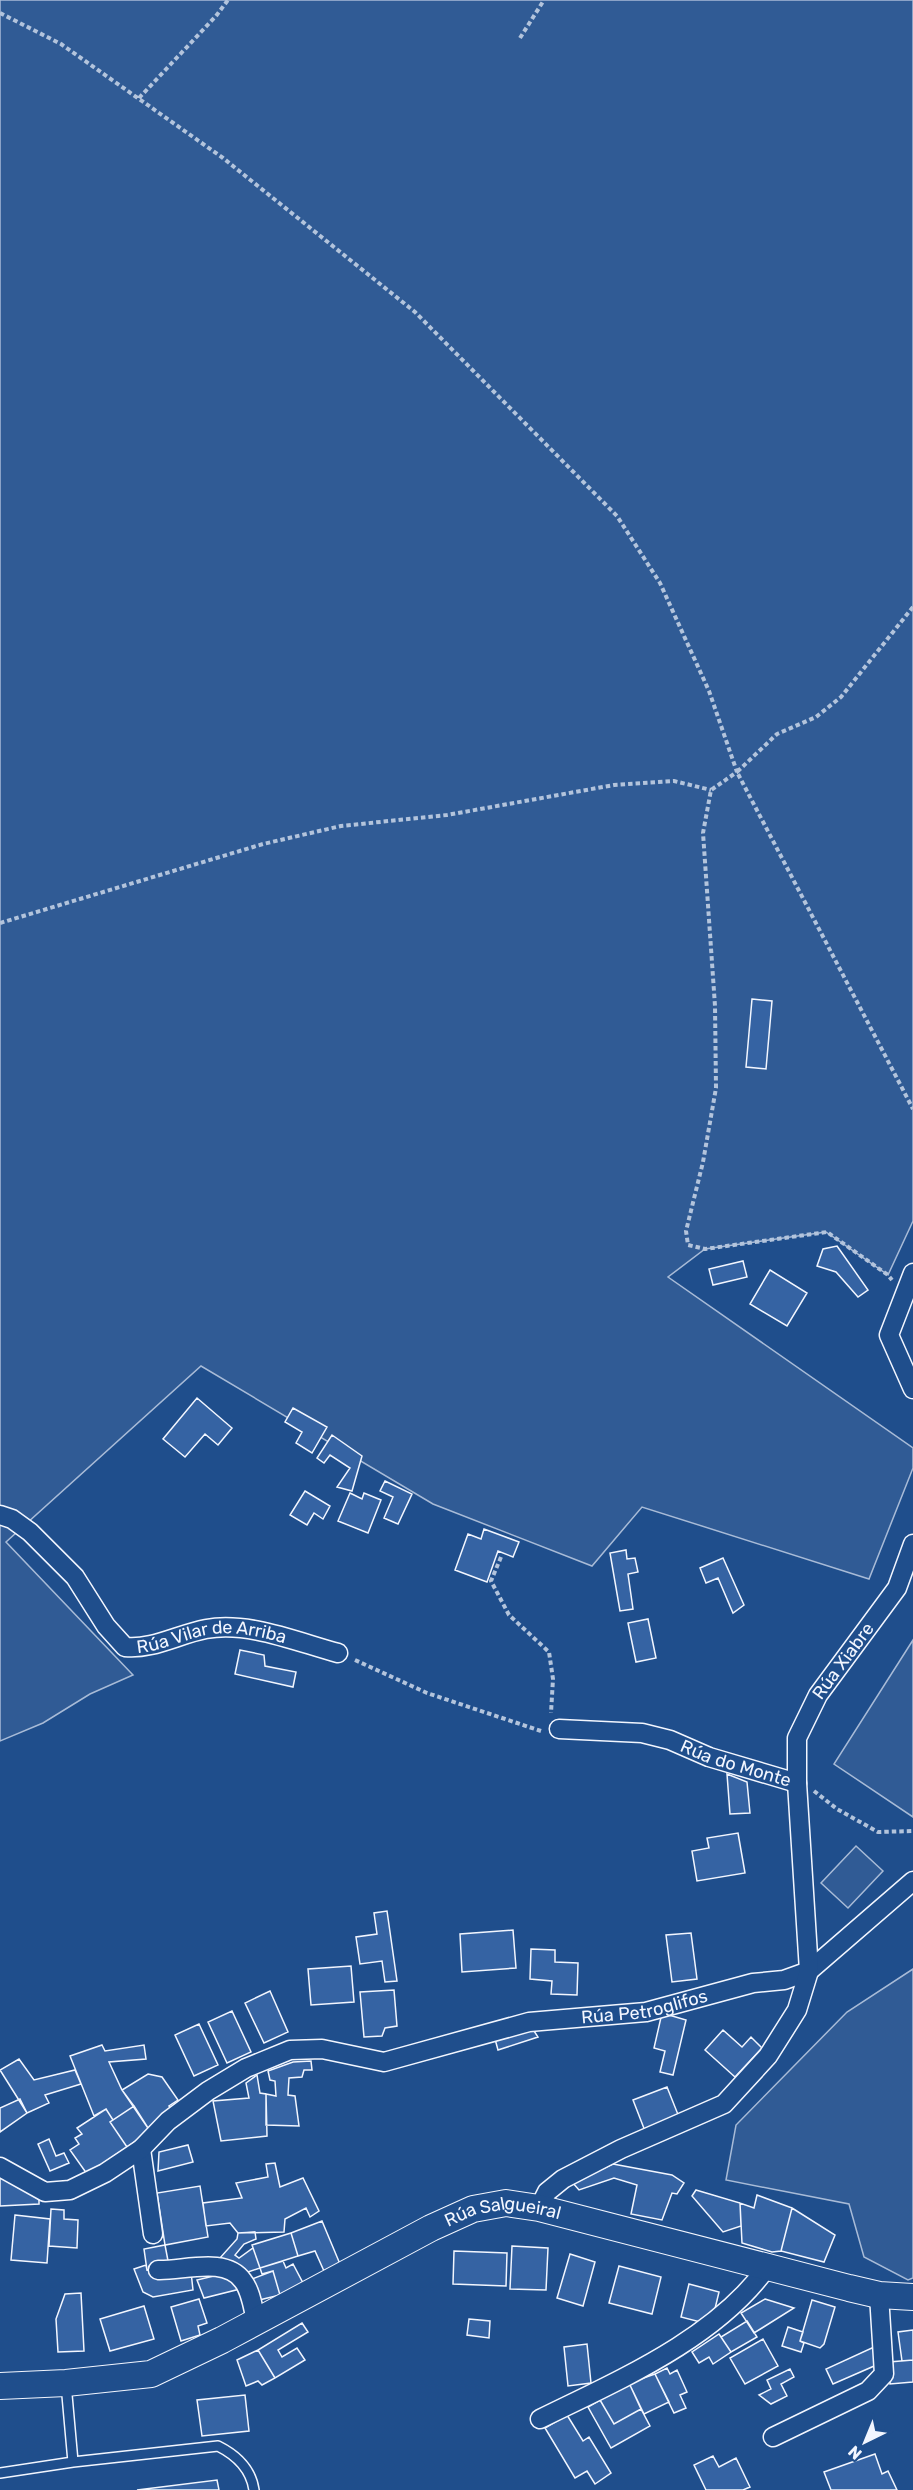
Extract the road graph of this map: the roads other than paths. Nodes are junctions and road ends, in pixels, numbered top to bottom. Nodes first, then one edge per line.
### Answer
1 (913, 1273) edge
2 (913, 1389) edge
3 (0, 1515) edge
4 (913, 1544) edge
5 (338, 1653) road end
6 (559, 1729) road end
7 (797, 1783) junction
8 (913, 1881) edge
9 (809, 1971) junction
10 (141, 2149) junction
11 (0, 2167) edge
12 (539, 2208) junction
13 (153, 2234) dead end
14 (768, 2266) junction
15 (158, 2270) dead end
16 (879, 2295) junction
17 (913, 2297) edge
18 (256, 2321) junction
19 (66, 2383) junction
20 (0, 2386) edge
21 (540, 2419) dead end
22 (772, 2437) dead end
23 (74, 2462) junction
24 (0, 2473) edge
25 (254, 2490) edge

1 - 2 street
3 - 5 street, Rúa Vilar de Arriba
4 - 7 street, Rúa Xiabre
6 - 7 street, Rúa do Monte
7 - 9 street, Rúa do Monte
8 - 9 street
9 - 10 street, Rúa Petroglifos
9 - 12 street
10 - 11 street, Rúa Petroglifos
10 - 13 street
12 - 14 street, Rúa Salgueiral
12 - 18 street, Rúa Salgueiral
14 - 16 street, Rúa Salgueiral
14 - 21 street
15 - 18 street
16 - 17 street, Rúa Salgueiral
16 - 22 street
18 - 19 street, Rúa Salgueiral
19 - 20 street, Rúa Salgueiral
19 - 23 lane
23 - 24 lane
23 - 25 lane

